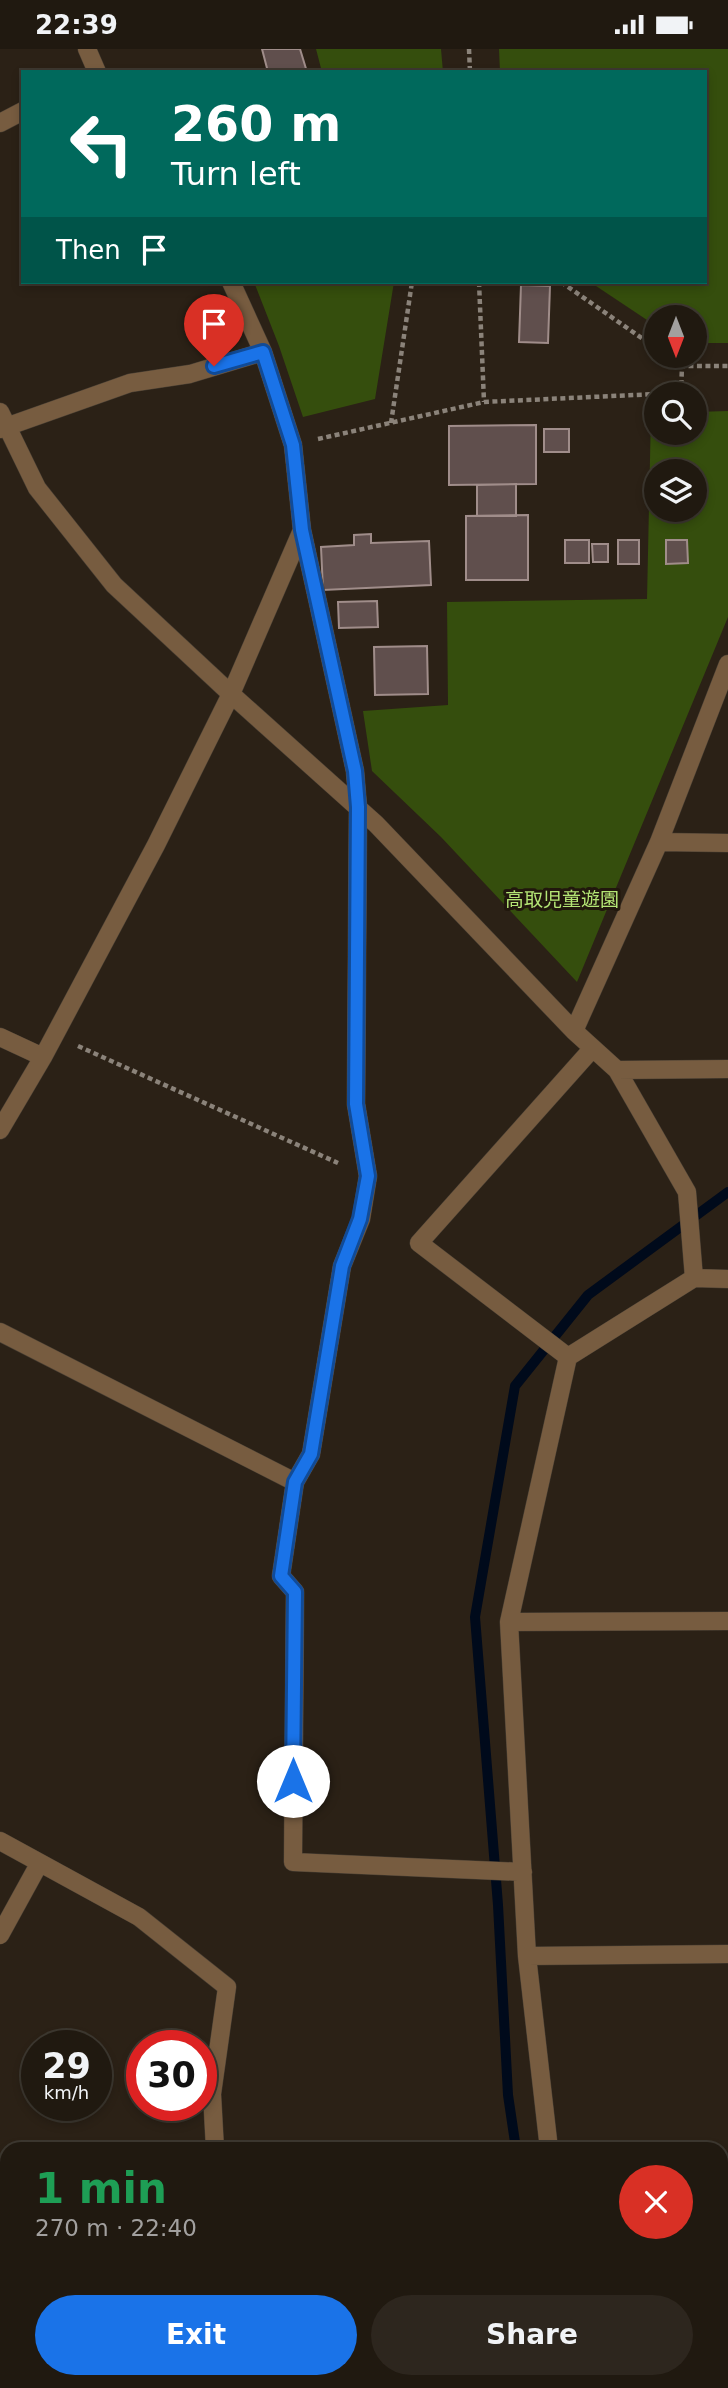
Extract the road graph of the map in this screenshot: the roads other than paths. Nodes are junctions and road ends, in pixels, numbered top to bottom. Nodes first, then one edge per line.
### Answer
1 (87, 49) edge
2 (96, 70) edge
3 (21, 112) edge
4 (0, 123) edge
5 (232, 284) edge
6 (263, 352) junction
7 (2, 423) edge
8 (302, 530) junction
9 (728, 664) edge
10 (231, 694) junction
11 (358, 807) junction
12 (659, 842) junction
13 (728, 843) edge
14 (574, 1031) junction
15 (0, 1037) edge
16 (592, 1049) junction
17 (43, 1057) junction
18 (728, 1069) edge
19 (617, 1070) junction
20 (0, 1130) edge
21 (694, 1278) junction
22 (728, 1279) edge
23 (0, 1332) edge
24 (568, 1357) junction
25 (295, 1482) junction
26 (728, 1621) edge
27 (509, 1622) junction
28 (0, 1841) edge
29 (39, 1864) junction
30 (523, 1873) junction
31 (0, 1935) edge
32 (728, 1954) edge
33 (527, 1956) junction
34 (215, 2142) edge
35 (548, 2142) edge

1 - 2 street
3 - 4 street
5 - 6 street
6 - 7 street
6 - 8 street
7 - 10 street
8 - 10 street
8 - 11 street
9 - 12 street
10 - 11 street
10 - 17 street
11 - 14 street
11 - 25 street
12 - 13 street
12 - 14 street
14 - 16 street
15 - 17 street
16 - 19 street
16 - 24 street
17 - 20 street
18 - 19 street
19 - 21 street
21 - 22 street
21 - 24 street
23 - 25 street
24 - 27 street
25 - 30 street
26 - 27 street
27 - 30 street
28 - 29 street
29 - 31 street
29 - 34 street
30 - 33 street
32 - 33 street
33 - 35 street

